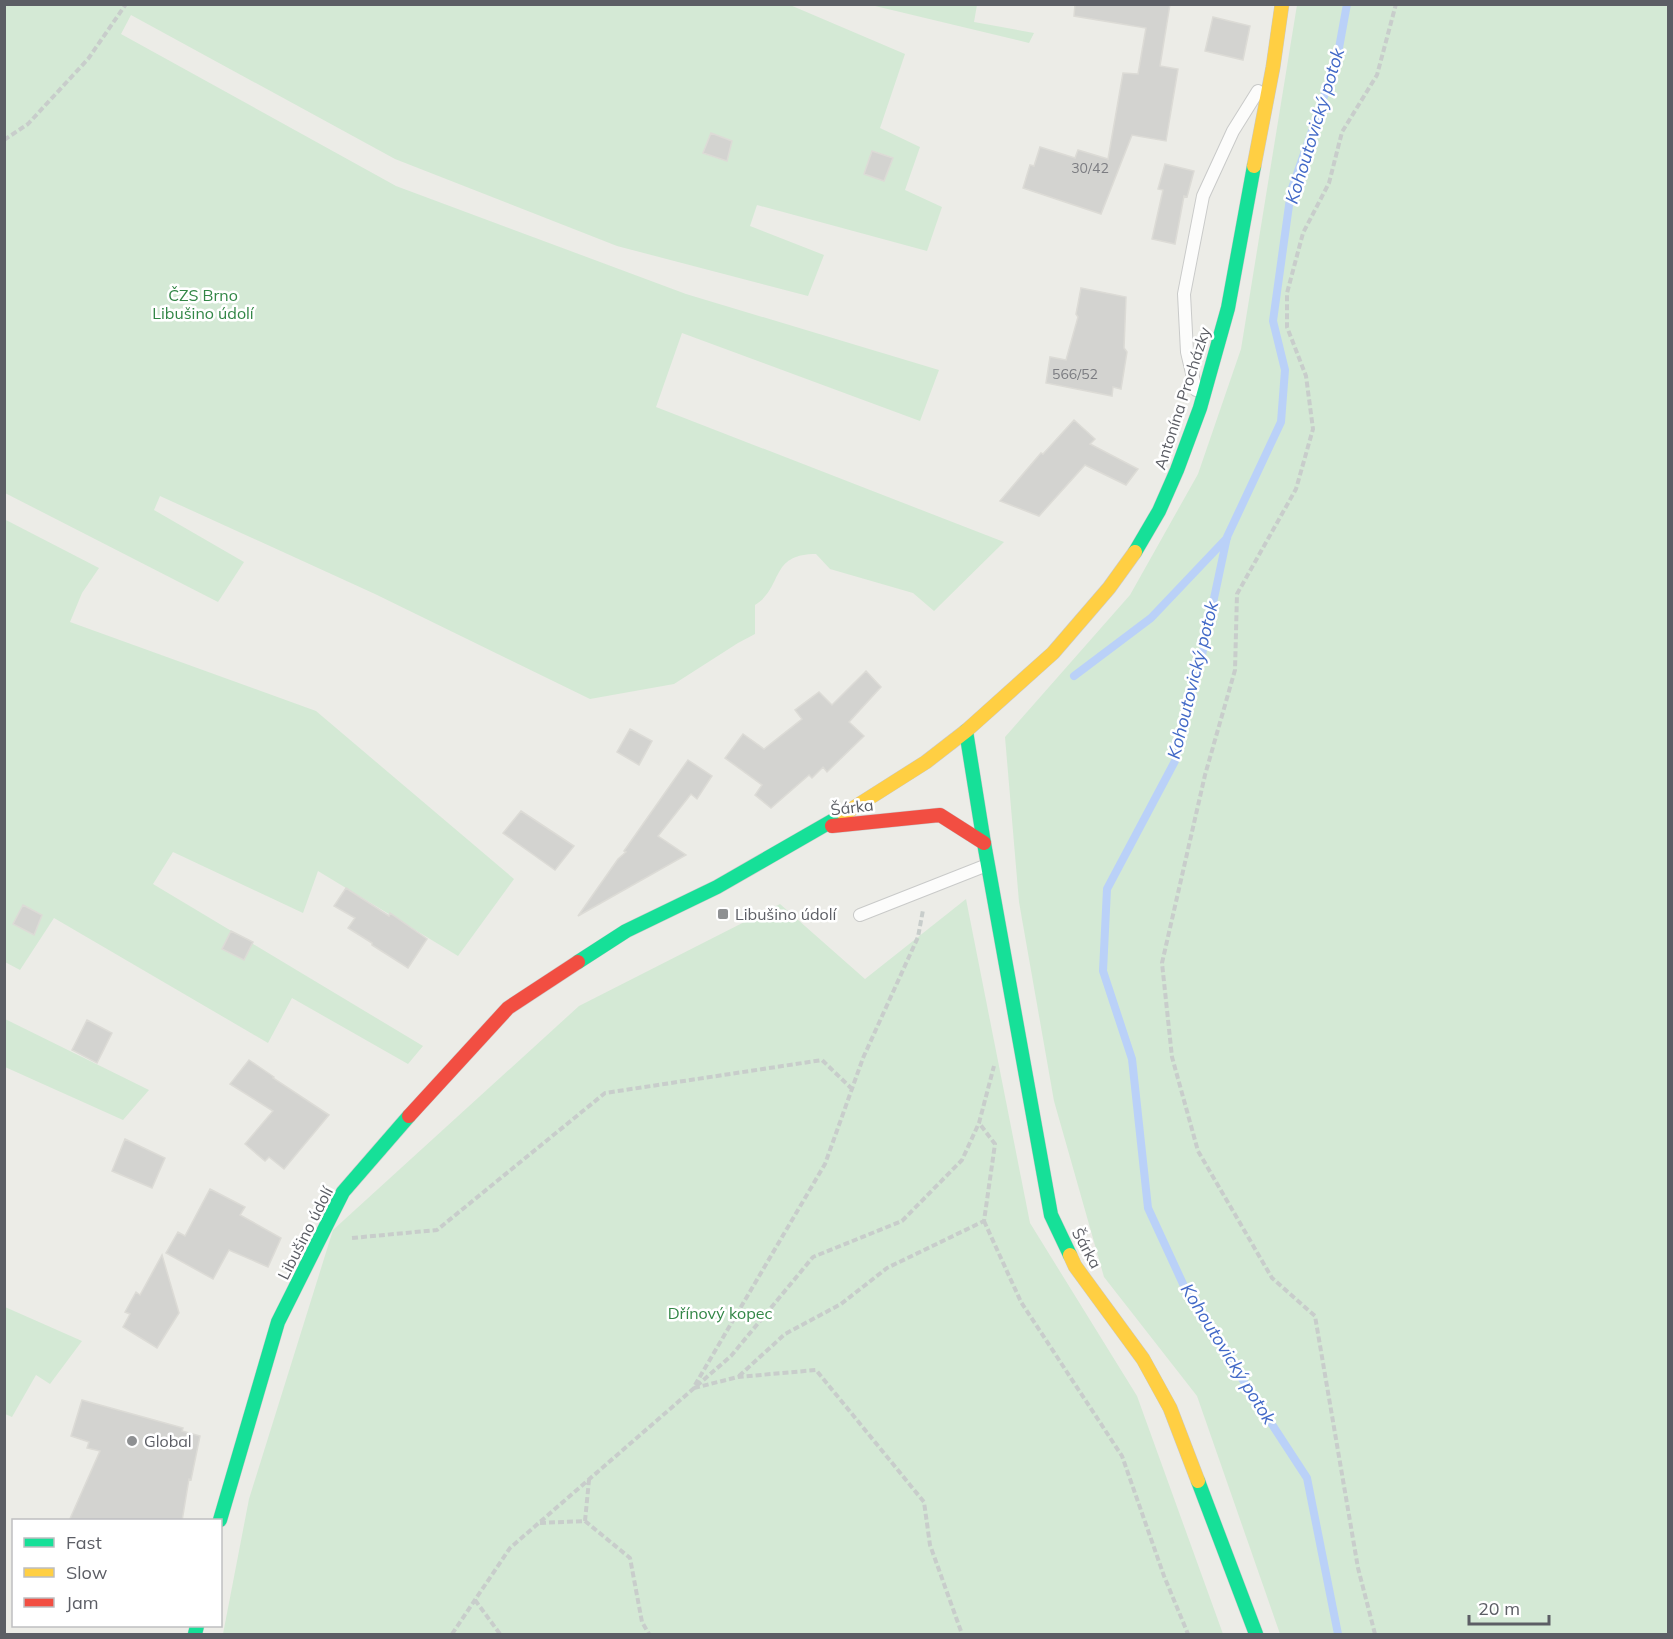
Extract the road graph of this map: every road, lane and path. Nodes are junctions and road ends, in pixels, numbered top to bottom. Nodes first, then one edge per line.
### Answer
1 (126, 4) edge
2 (1282, 4) edge
3 (1396, 4) edge
4 (1273, 67) junction
5 (4, 140) edge
6 (1200, 408) junction
7 (966, 731) junction
8 (824, 827) junction
9 (984, 843) junction
10 (988, 865) junction
11 (926, 889) junction
12 (860, 915) dead end
13 (996, 1058) dead end
14 (852, 1089) junction
15 (979, 1123) junction
16 (984, 1221) junction
17 (319, 1241) junction
18 (738, 1377) junction
19 (693, 1389) junction
20 (589, 1480) junction
21 (221, 1519) edge
22 (585, 1521) junction
23 (539, 1523) junction
24 (475, 1600) junction
25 (452, 1635) edge
26 (500, 1635) edge
27 (649, 1635) edge
28 (962, 1635) edge
29 (1188, 1635) edge
30 (1256, 1635) edge
31 (1375, 1635) edge

1 - 5 path
2 - 4 street, Antonína Procházky
3 - 31 path
4 - 6 street, Antonína Procházky
4 - 6 lane
6 - 7 street, Antonína Procházky
7 - 8 street, Libušino údolí
7 - 9 street, Šárka
8 - 9 street, Šárka
8 - 17 street, Libušino údolí
9 - 10 street, Šárka
10 - 11 lane
10 - 30 street, Šárka
11 - 12 lane
11 - 14 path
13 - 15 path
14 - 17 path
14 - 19 path
15 - 16 path
15 - 19 path
16 - 18 path
16 - 29 path
17 - 21 street, Libušino údolí
18 - 19 path
18 - 28 path
19 - 20 path
20 - 22 path
20 - 23 path
22 - 23 path
22 - 27 path
23 - 24 path
24 - 25 path
24 - 26 path

